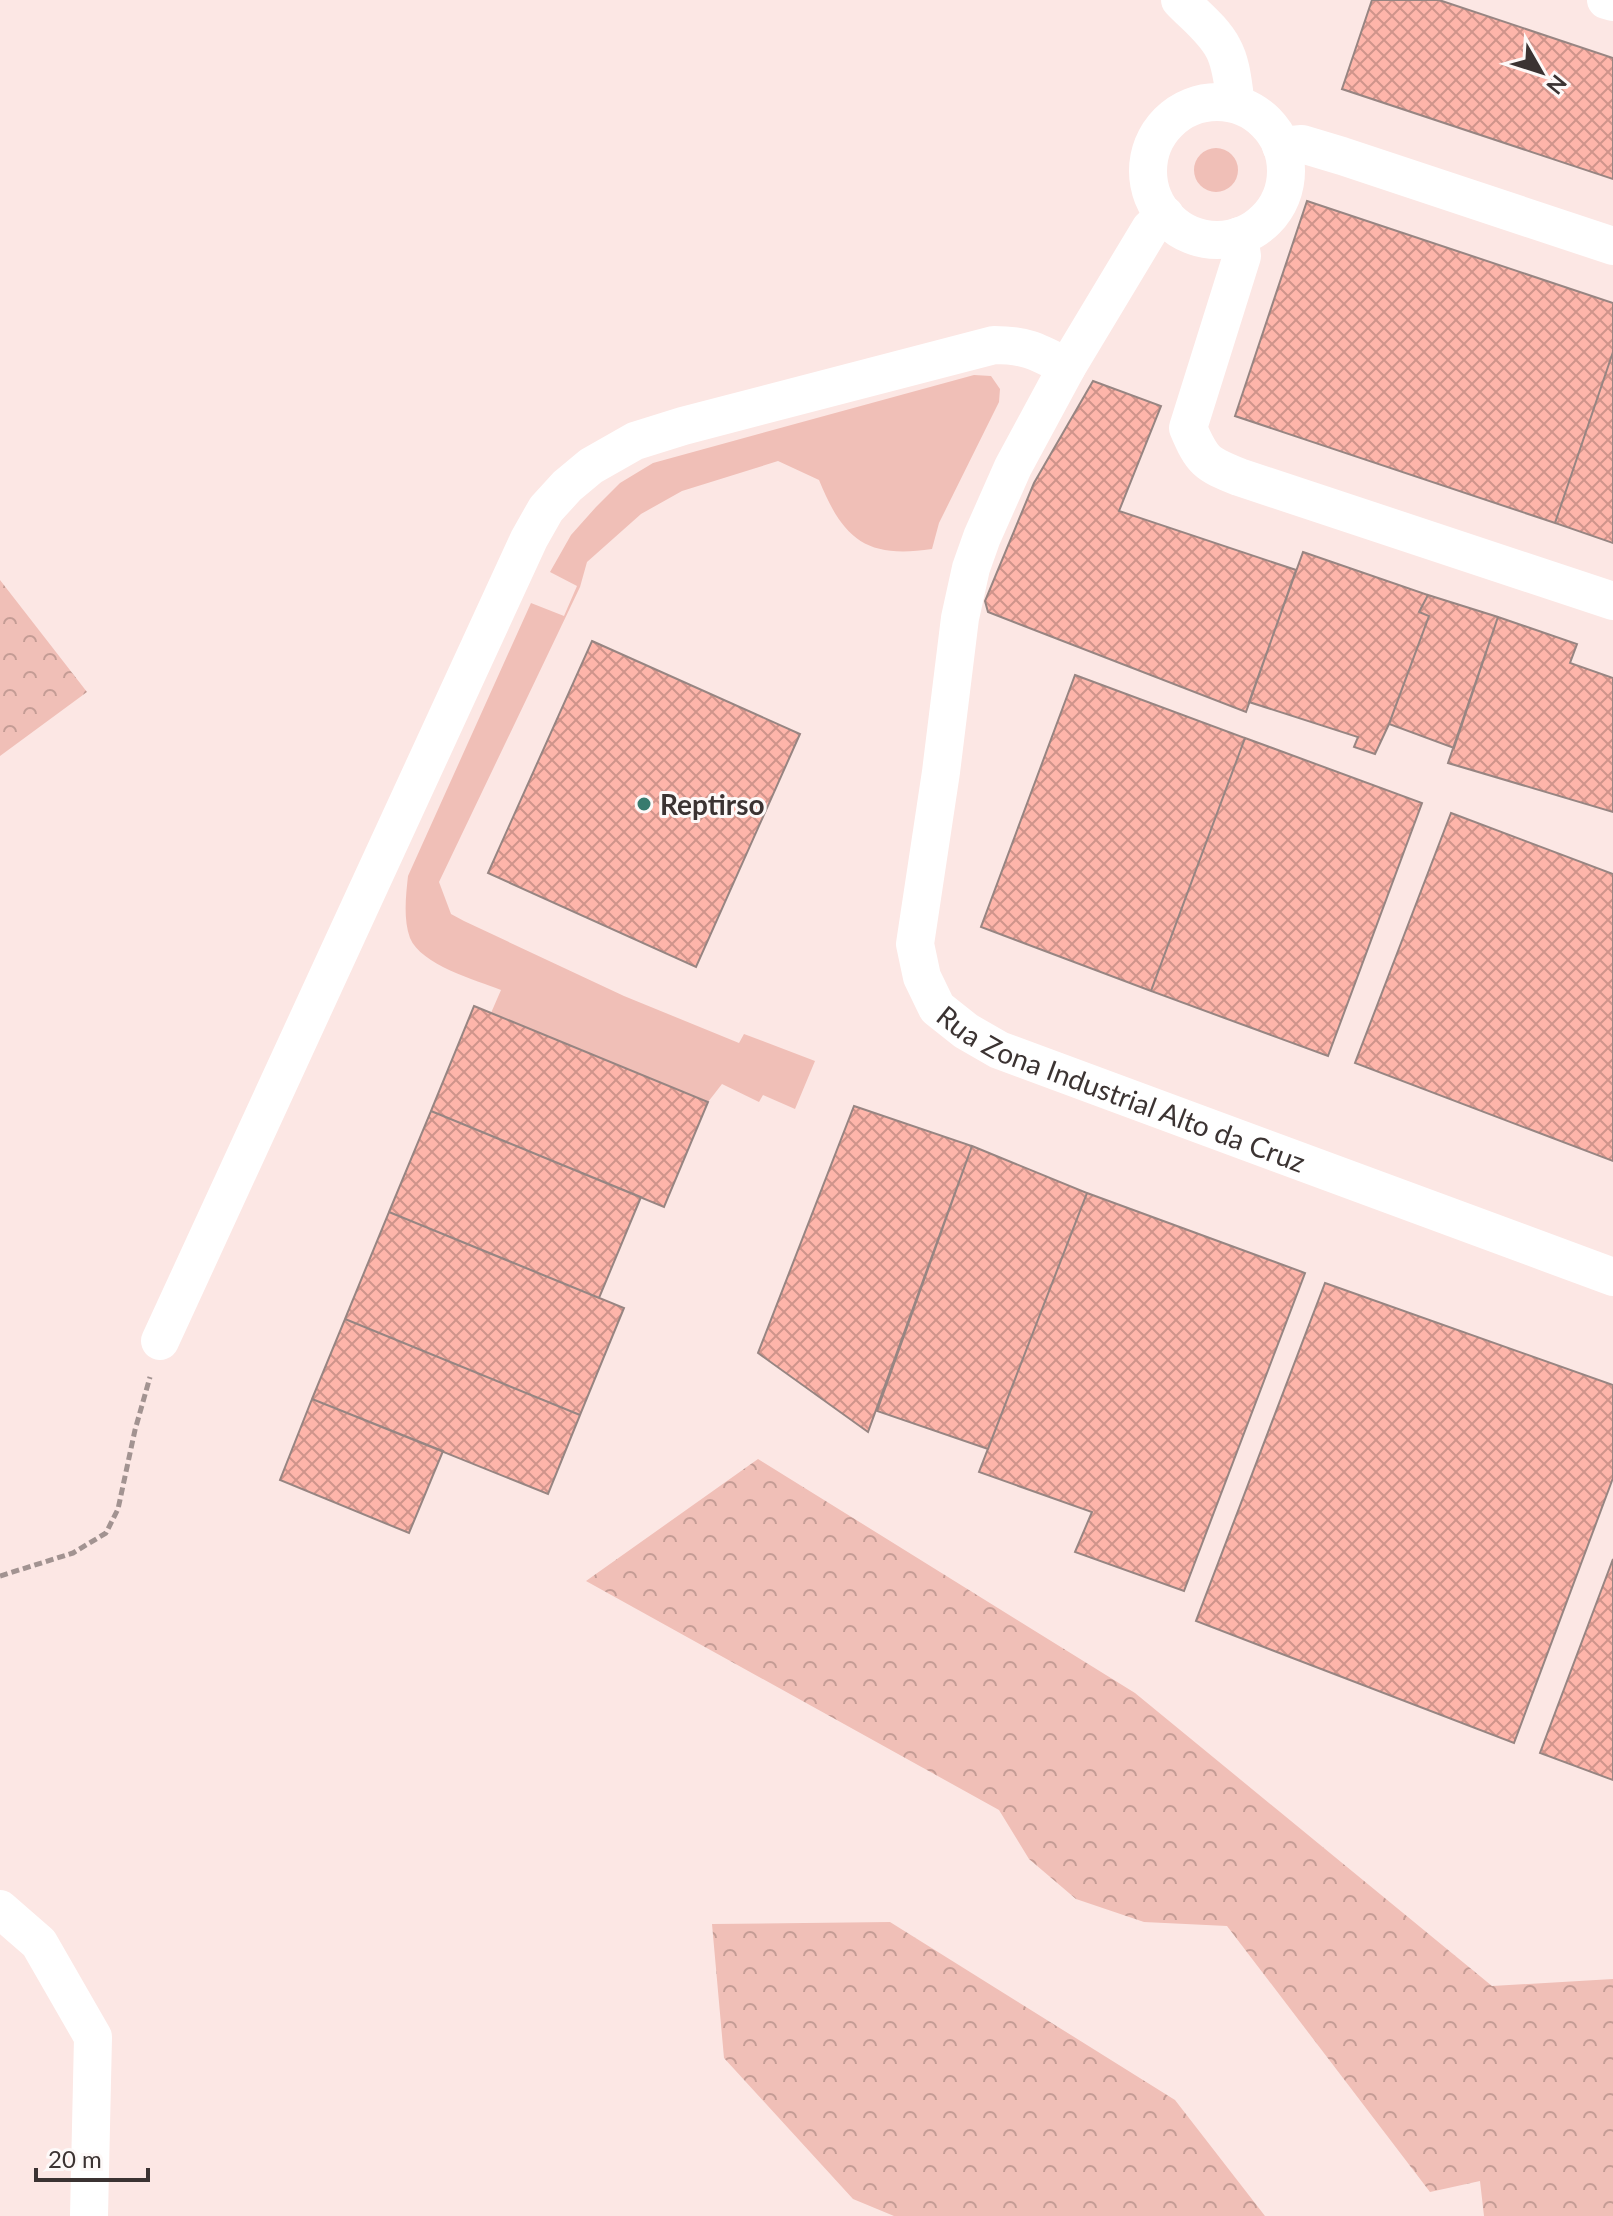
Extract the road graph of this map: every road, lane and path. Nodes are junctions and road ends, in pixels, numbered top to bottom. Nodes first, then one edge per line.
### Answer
1 (1180, 0) edge
2 (1606, 0) edge
3 (1613, 2) edge
4 (1236, 104) junction
5 (1281, 146) junction
6 (1165, 215) junction
7 (1239, 236) junction
8 (1613, 246) edge
9 (1067, 367) junction
10 (1613, 601) edge
11 (1613, 1277) edge
12 (160, 1341) joint
13 (0, 1576) edge
14 (0, 1909) edge
15 (89, 2216) edge

1 - 4 street
2 - 3 street
4 - 5 street
4 - 6 street
5 - 7 street
5 - 8 street
6 - 7 street
6 - 9 street, Rua Zona Industrial Alto da Cruz
7 - 10 street
9 - 11 street, Rua Zona Industrial Alto da Cruz
9 - 12 street
12 - 13 path
14 - 15 street

